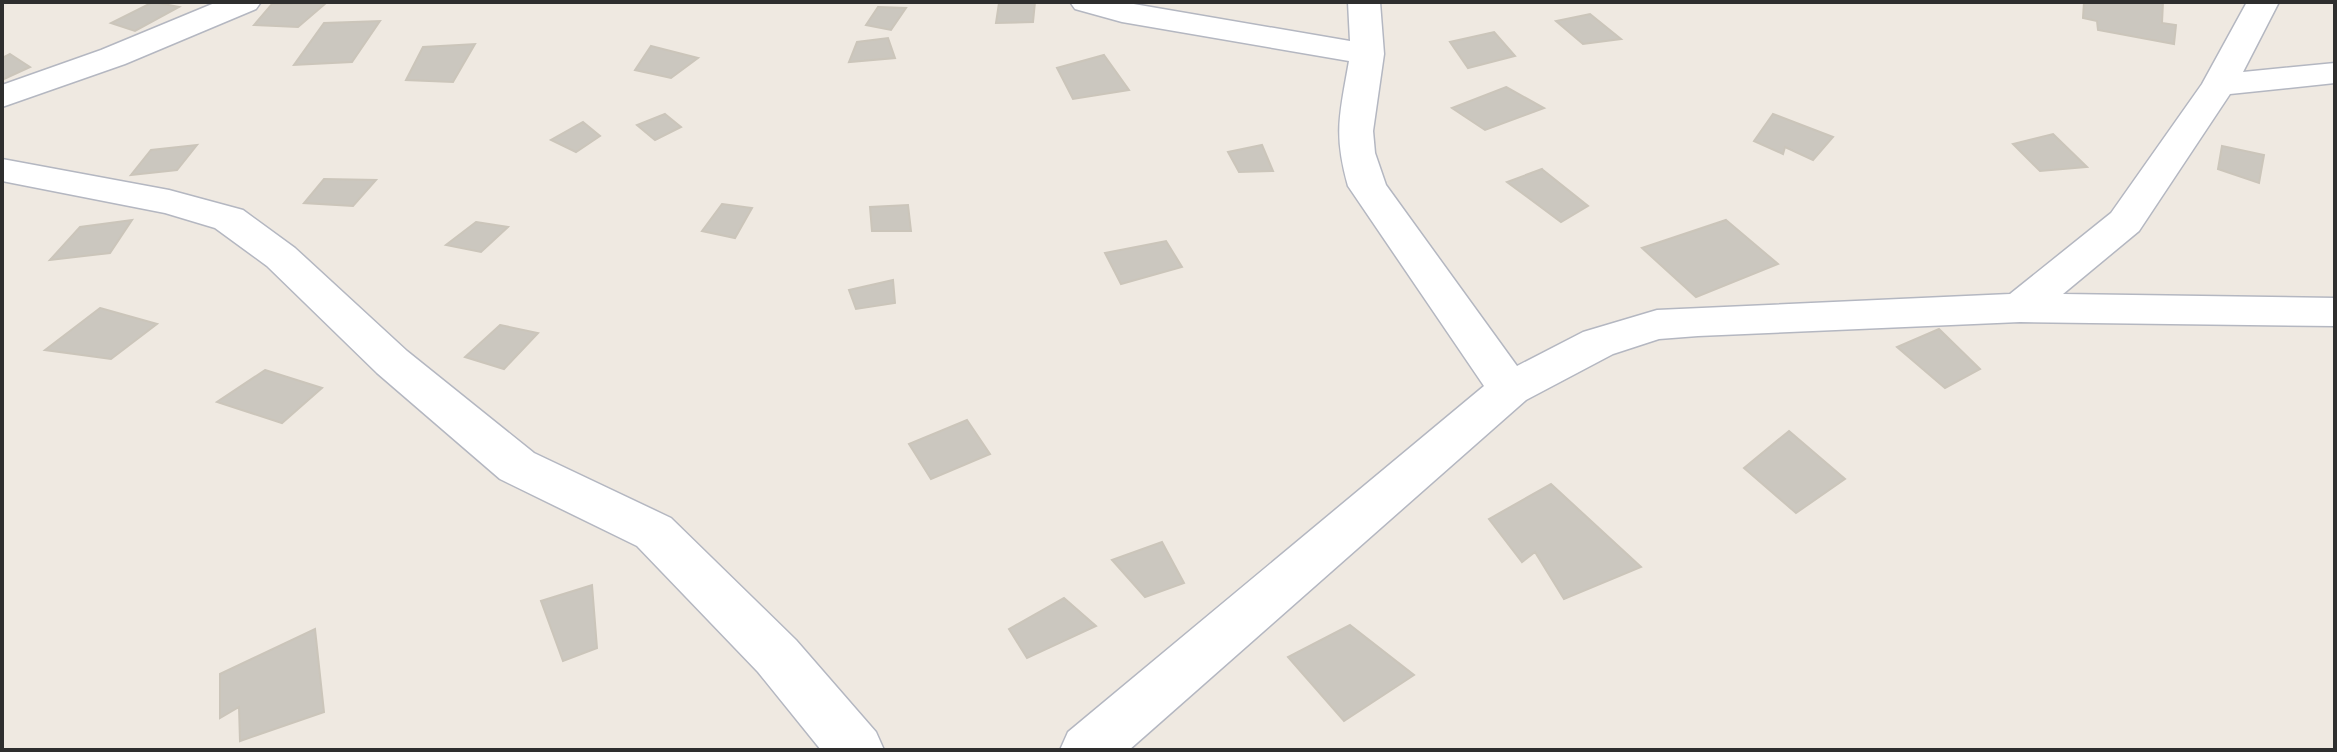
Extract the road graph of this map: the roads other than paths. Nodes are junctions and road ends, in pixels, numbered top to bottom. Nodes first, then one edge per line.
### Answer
1 (245, 2) edge
2 (1086, 2) edge
3 (1364, 2) edge
4 (2263, 2) edge
5 (1367, 54) junction
6 (2335, 73) edge
7 (2219, 85) junction
8 (2, 97) edge
9 (2, 170) edge
10 (2020, 308) junction
11 (2335, 312) edge
12 (1510, 389) junction
13 (856, 750) edge
14 (1088, 750) edge

1 - 8 street
2 - 5 street
3 - 5 street
4 - 7 street
5 - 12 street
6 - 7 street
7 - 10 street
9 - 13 street
10 - 11 street
10 - 12 street
12 - 14 street

